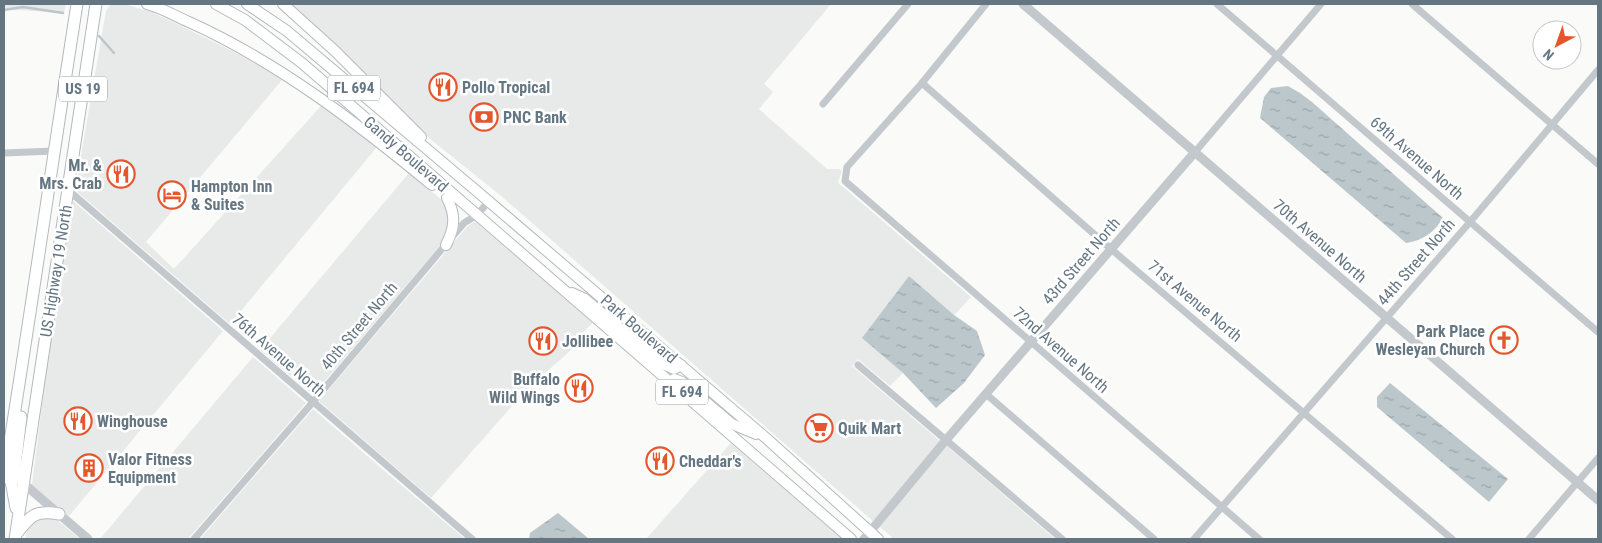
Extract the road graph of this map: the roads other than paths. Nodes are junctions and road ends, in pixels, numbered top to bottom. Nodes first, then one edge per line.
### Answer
1 (77, 4) edge
2 (147, 4) edge
3 (216, 4) edge
4 (247, 4) edge
5 (283, 4) edge
6 (908, 4) edge
7 (986, 4) edge
8 (1023, 4) edge
9 (1217, 4) edge
10 (1321, 4) edge
11 (1412, 4) edge
12 (98, 6) edge
13 (157, 6) edge
14 (1277, 56) junction
15 (1598, 70) edge
16 (922, 83) junction
17 (823, 104) dead end
18 (1552, 124) junction
19 (54, 151) junction
20 (1195, 152) junction
21 (4, 153) edge
22 (1598, 164) edge
23 (459, 176) junction
24 (68, 190) junction
25 (447, 198) junction
26 (489, 201) junction
27 (476, 215) junction
28 (1470, 222) junction
29 (446, 245) junction
30 (1112, 249) junction
31 (562, 289) junction
32 (1386, 317) junction
33 (1598, 332) edge
34 (1031, 342) junction
35 (24, 361) junction
36 (681, 365) junction
37 (858, 366) dead end
38 (671, 382) junction
39 (986, 394) junction
40 (313, 402) junction
41 (1304, 412) junction
42 (766, 438) junction
43 (946, 440) junction
44 (1598, 458) edge
45 (4, 470) edge
46 (1577, 482) junction
47 (23, 483) junction
48 (1598, 500) edge
49 (1222, 507) junction
50 (59, 514) junction
51 (18, 520) junction
52 (15, 537) edge
53 (870, 537) edge
54 (88, 539) edge
55 (194, 539) edge
56 (472, 539) edge
57 (851, 539) edge
58 (1062, 539) edge
59 (1154, 539) edge
60 (1194, 539) edge
61 (1259, 539) edge
62 (1452, 539) edge
63 (1529, 539) edge

1 - 19 highway, US Highway 19 North / US 19
2 - 13 main road
3 - 27 main road, Gandy Boulevard / FL 694
4 - 23 main road, Gandy Boulevard / FL 694
5 - 23 main road
6 - 17 street
7 - 16 street
8 - 20 street, 70th Avenue North
9 - 14 street, 69th Avenue North
10 - 14 street, 43rd Street North
11 - 18 street
12 - 24 highway, US Highway 19 North / US 19
13 - 25 main road
14 - 20 street, 43rd Street North
14 - 28 street, 69th Avenue North
15 - 18 street, 44th Street North
16 - 30 street, 71st Avenue North
16 - 34 street, 72nd Avenue North
18 - 22 street
18 - 28 street, 44th Street North
19 - 21 street
19 - 35 highway, US Highway 19 North / US 19
20 - 30 street, 43rd Street North
20 - 32 street, 70th Avenue North
23 - 26 main road, Gandy Boulevard / FL 694
24 - 40 street, 76th Avenue North
24 - 47 highway, US Highway 19 North / US 19
25 - 27 main road
25 - 29 main road
26 - 27 street, 40th Street North
26 - 36 main road, Park Boulevard / FL 694
27 - 29 street, 40th Street North
27 - 31 main road, Park Boulevard / FL 694
28 - 32 street, 44th Street North
28 - 33 street, 69th Avenue North
29 - 40 street, 40th Street North
30 - 34 street, 43rd Street North
30 - 41 street, 71st Avenue North
31 - 36 main road
31 - 38 main road, Park Boulevard / FL 694
32 - 41 street, 44th Street North
32 - 46 street, 70th Avenue North
34 - 39 street, 43rd Street North
34 - 49 street, 72nd Avenue North
35 - 45 highway, US Highway 19 North / US 19
35 - 47 highway
36 - 42 main road, Park Boulevard / FL 694
37 - 43 street
38 - 42 main road
38 - 57 main road, Park Boulevard / FL 694
39 - 43 street, 43rd Street North
39 - 59 street
40 - 55 street, 40th Street North
40 - 56 street, 76th Avenue North
41 - 49 street, 44th Street North
41 - 62 street, 71st Avenue North
42 - 53 main road, Park Boulevard / FL 694
43 - 53 street, 43rd Street North
43 - 58 street
44 - 46 street
45 - 51 highway
46 - 48 street, 70th Avenue North
46 - 63 street
47 - 50 street
47 - 51 highway, US Highway 19 North / US 19
49 - 60 street, 44th Street North
49 - 61 street, 72nd Avenue North
50 - 52 highway
50 - 54 street
51 - 52 highway, US Highway 19 North / US 19

